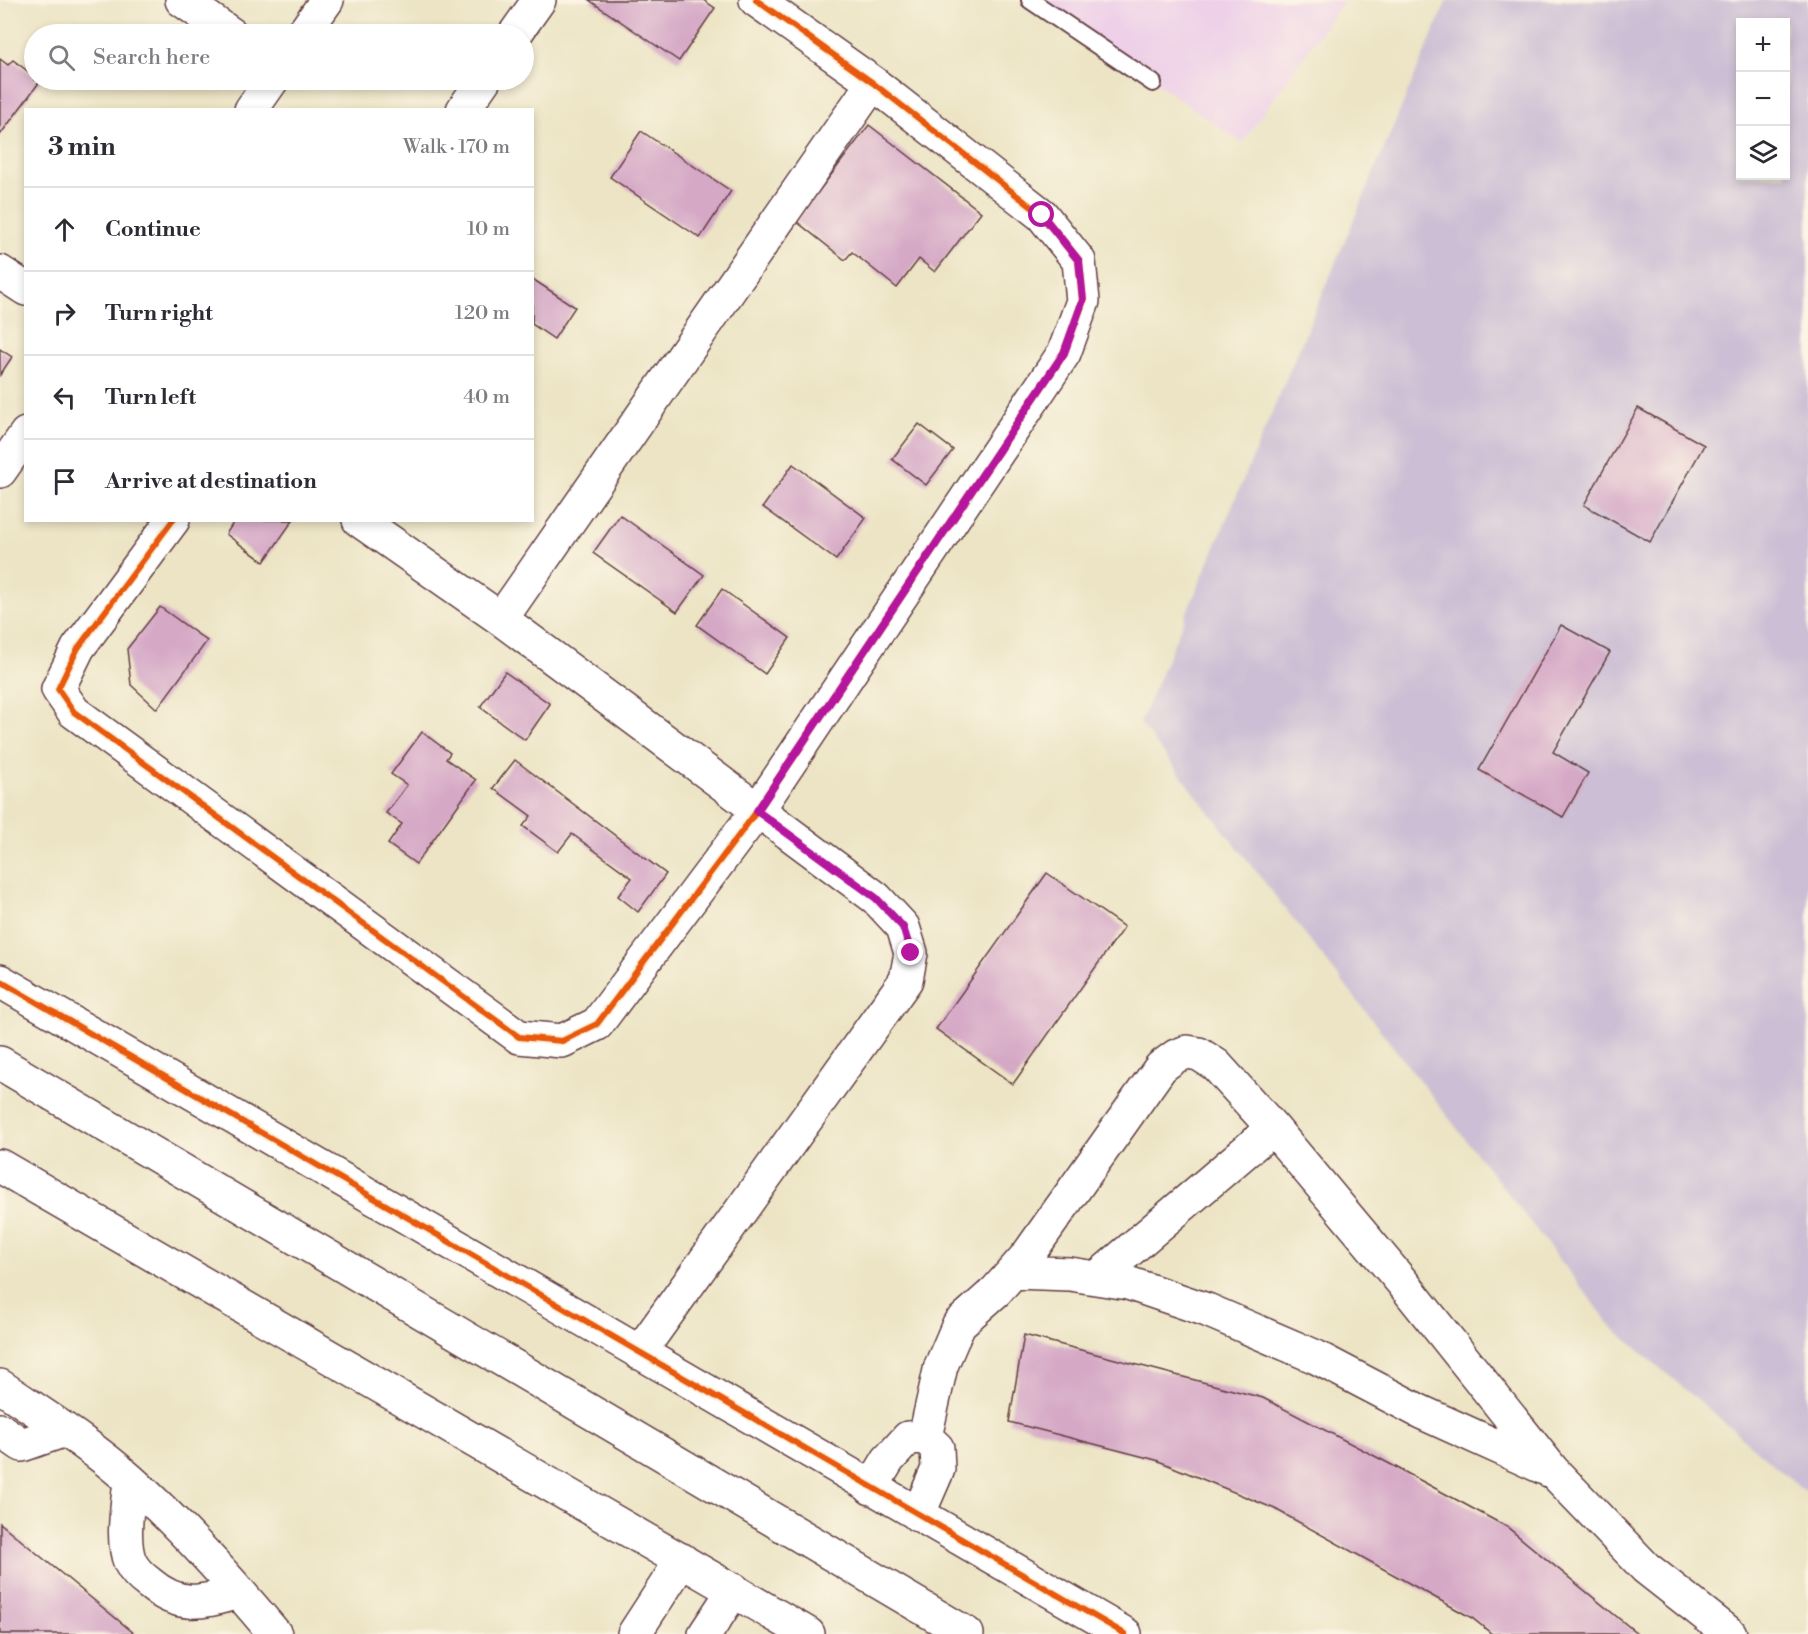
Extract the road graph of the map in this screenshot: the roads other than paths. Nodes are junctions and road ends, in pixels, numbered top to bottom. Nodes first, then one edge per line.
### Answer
1 (182, 0) edge
2 (327, 0) edge
3 (539, 0) edge
4 (756, 0) edge
5 (1030, 0) edge
6 (217, 24) edge
7 (310, 24) edge
8 (522, 24) edge
9 (873, 83) junction
10 (1153, 83) dead end
11 (265, 90) edge
12 (477, 90) edge
13 (252, 108) edge
14 (464, 108) edge
15 (0, 272) edge
16 (24, 288) edge
17 (24, 437) edge
18 (0, 471) edge
19 (172, 522) edge
20 (362, 522) edge
21 (501, 619) junction
22 (757, 811) junction
23 (0, 981) edge
24 (0, 1063) edge
25 (1273, 1128) junction
26 (0, 1166) edge
27 (1012, 1272) junction
28 (1097, 1278) junction
29 (639, 1353) junction
30 (0, 1386) edge
31 (0, 1430) edge
32 (64, 1430) junction
33 (925, 1437) junction
34 (1553, 1471) junction
35 (130, 1480) junction
36 (871, 1488) junction
37 (918, 1515) junction
38 (682, 1560) junction
39 (734, 1590) junction
40 (239, 1592) junction
41 (275, 1634) edge
42 (634, 1634) edge
43 (705, 1634) edge
44 (808, 1634) edge
45 (967, 1634) edge
46 (1125, 1634) edge
47 (1730, 1634) edge

1 - 6 street
2 - 7 street
3 - 8 street
4 - 9 street
5 - 10 lane
9 - 21 street
9 - 22 street
11 - 13 street
12 - 14 street
15 - 16 street
17 - 18 street
19 - 22 street
20 - 21 street
21 - 22 street
22 - 29 street
23 - 29 street
24 - 45 street
25 - 27 street
25 - 28 street
25 - 34 street
26 - 38 street
27 - 28 street
27 - 33 street
28 - 34 street
29 - 36 street
30 - 32 street
31 - 32 street
32 - 35 street
33 - 36 street
33 - 37 street
34 - 47 street
35 - 40 street
35 - 40 street
36 - 37 street
37 - 46 street
38 - 39 street
38 - 42 street
39 - 43 street
39 - 44 street
40 - 41 street

